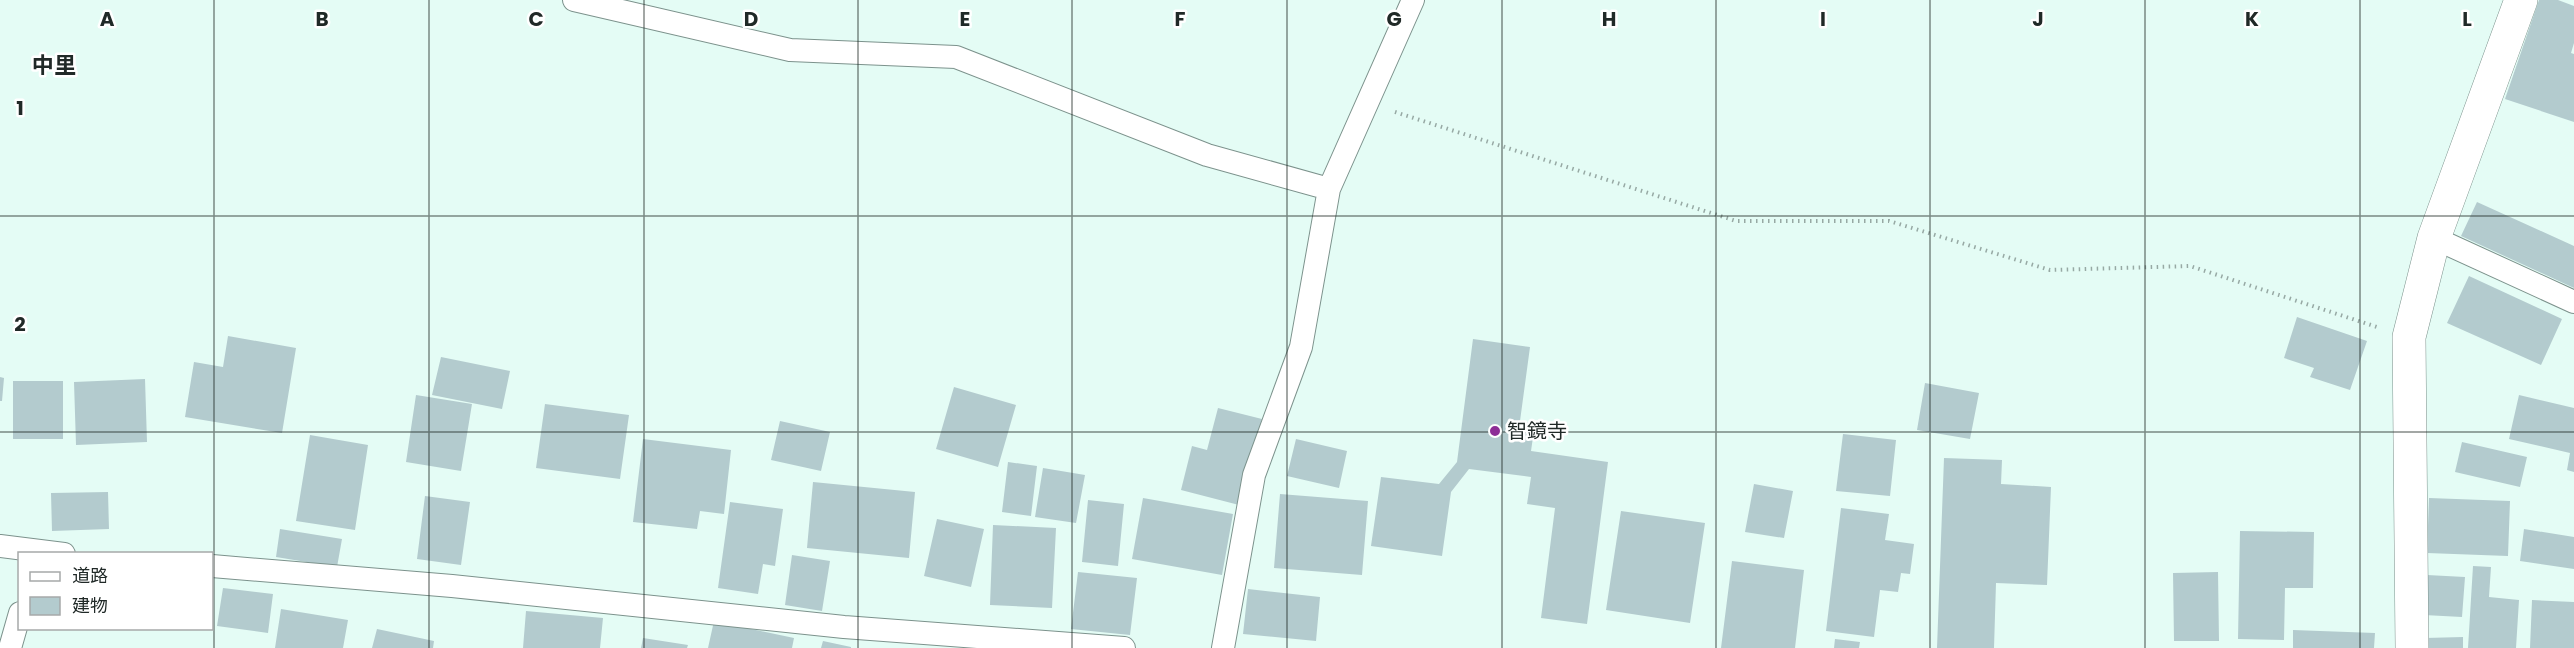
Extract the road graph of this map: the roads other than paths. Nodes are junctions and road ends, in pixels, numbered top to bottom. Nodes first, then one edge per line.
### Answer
1 (574, 0) edge
2 (1413, 0) edge
3 (2521, 0) edge
4 (1329, 189) junction
5 (2434, 238) junction
6 (2574, 302) edge
7 (0, 546) edge
8 (36, 552) edge
9 (213, 566) edge
10 (18, 620) edge
11 (10, 648) edge
12 (1124, 648) edge
13 (1223, 648) edge
14 (2412, 648) edge

1 - 4 lane
2 - 4 lane
3 - 5 street
4 - 13 lane
5 - 6 lane
5 - 14 street
7 - 8 lane
9 - 12 lane
10 - 11 lane

